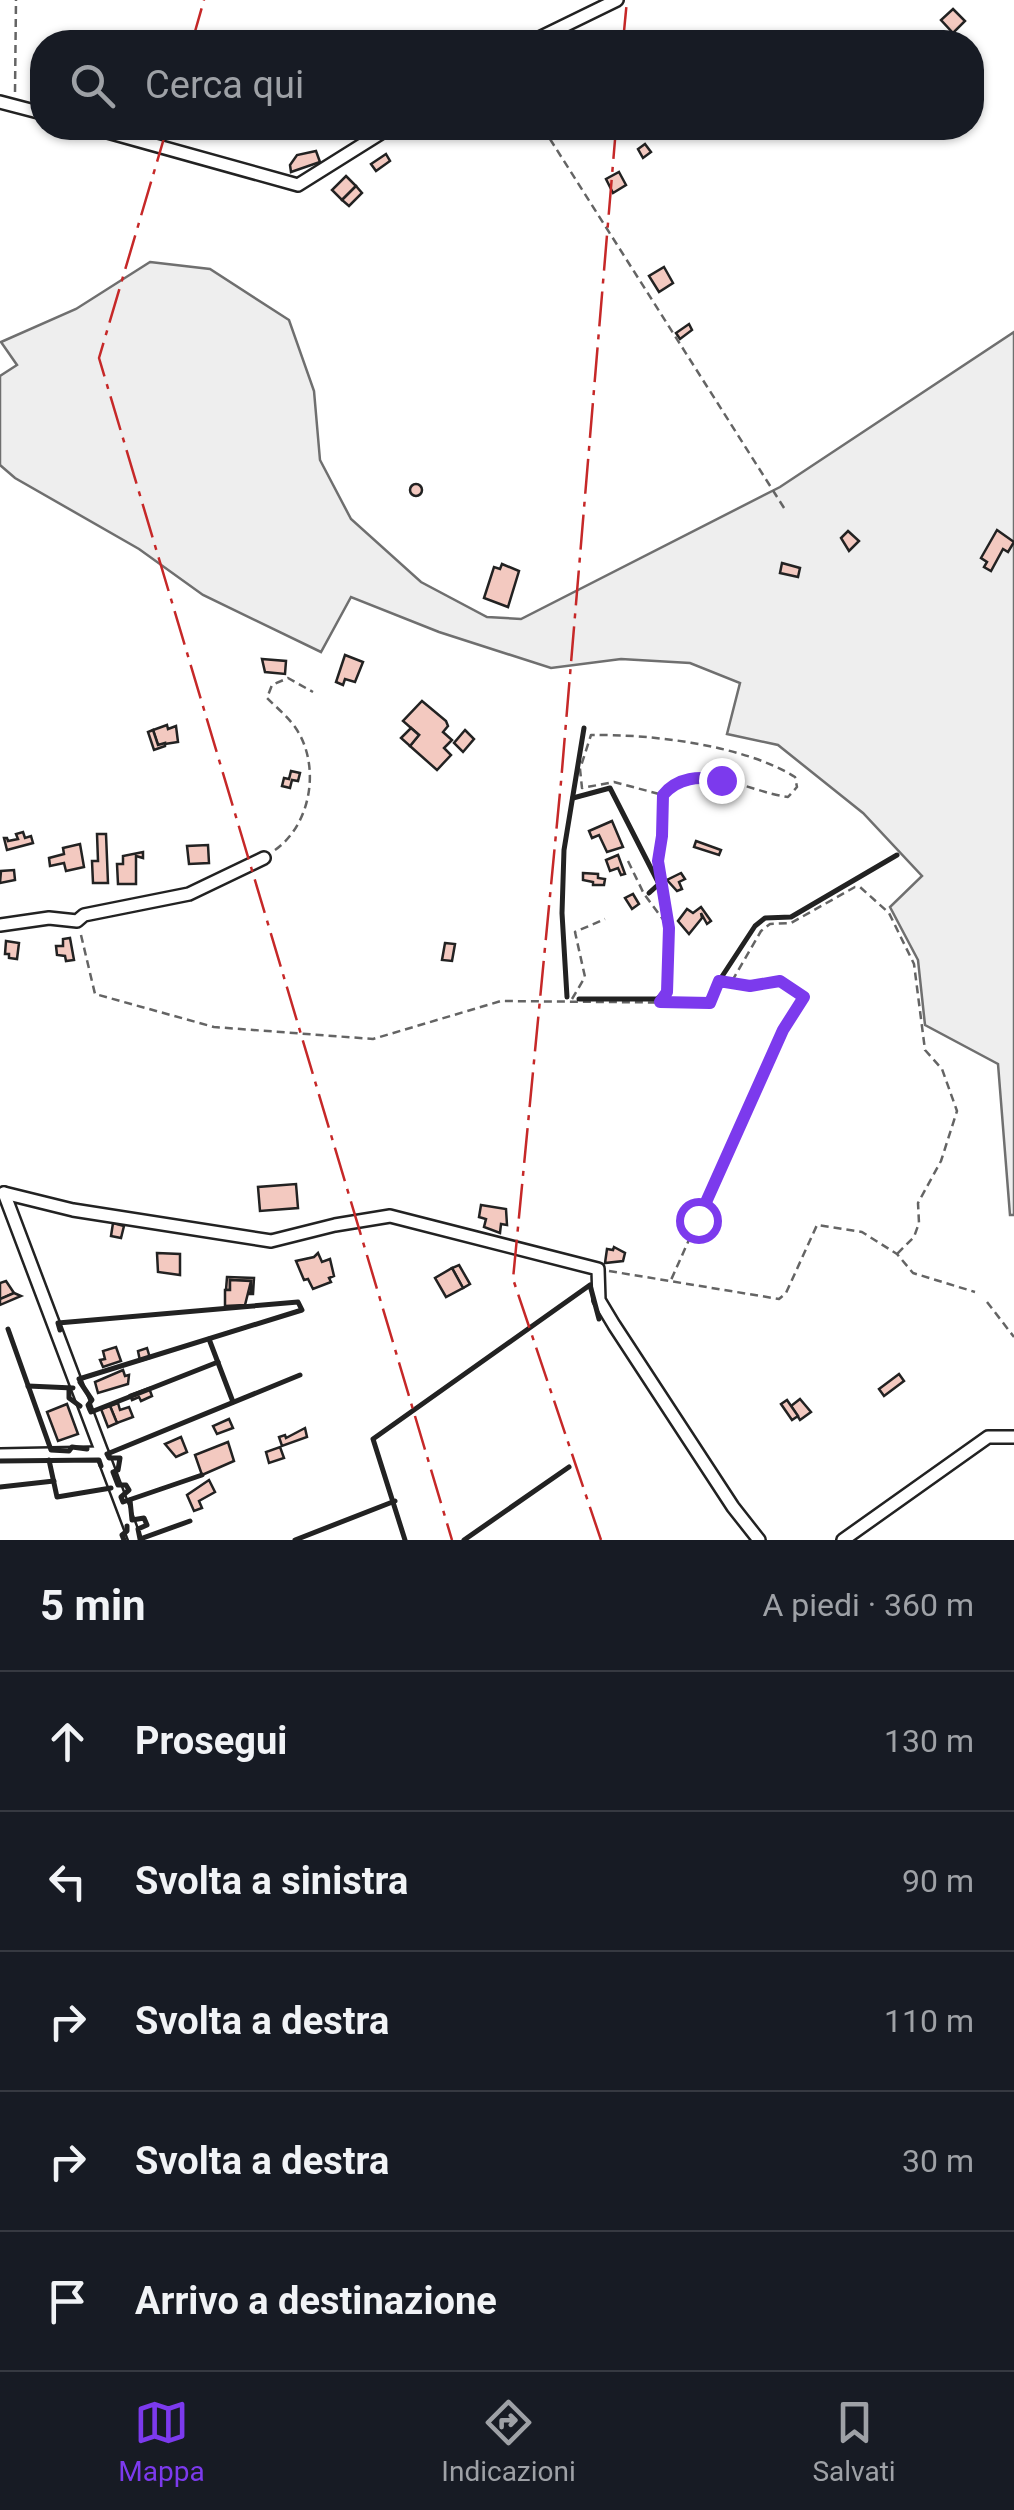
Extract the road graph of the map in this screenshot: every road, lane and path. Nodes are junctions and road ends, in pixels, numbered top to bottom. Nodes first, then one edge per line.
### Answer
1 (16, 0) edge
2 (617, 0) edge
3 (556, 30) edge
4 (0, 102) edge
5 (20, 107) junction
6 (30, 110) edge
7 (136, 140) edge
8 (370, 140) edge
9 (551, 140) edge
10 (786, 511) dead end
11 (313, 692) dead end
12 (663, 795) junction
13 (264, 858) joint
14 (628, 860) dead end
15 (605, 919) dead end
16 (76, 921) junction
17 (0, 925) edge
18 (669, 928) junction
19 (730, 983) junction
20 (572, 1000) junction
21 (660, 1002) junction
22 (897, 1254) junction
23 (598, 1269) junction
24 (671, 1280) junction
25 (975, 1292) dead end
26 (987, 1302) dead end
27 (1014, 1337) edge
28 (1014, 1437) edge
29 (102, 1453) junction
30 (0, 1455) edge
31 (135, 1540) edge
32 (759, 1540) edge
33 (843, 1540) edge

1 - 5 path
2 - 3 street
4 - 5 street
5 - 6 street
7 - 8 street
9 - 10 path
11 - 13 path
12 - 12 path
12 - 18 path
13 - 16 street
14 - 18 path
15 - 20 path
16 - 17 street
16 - 20 path
18 - 21 path
19 - 21 path
19 - 22 path
19 - 24 path
20 - 21 path
22 - 24 path
22 - 25 path
23 - 24 path
23 - 29 street
23 - 32 street
26 - 27 path
28 - 33 street
29 - 30 street
29 - 31 street

